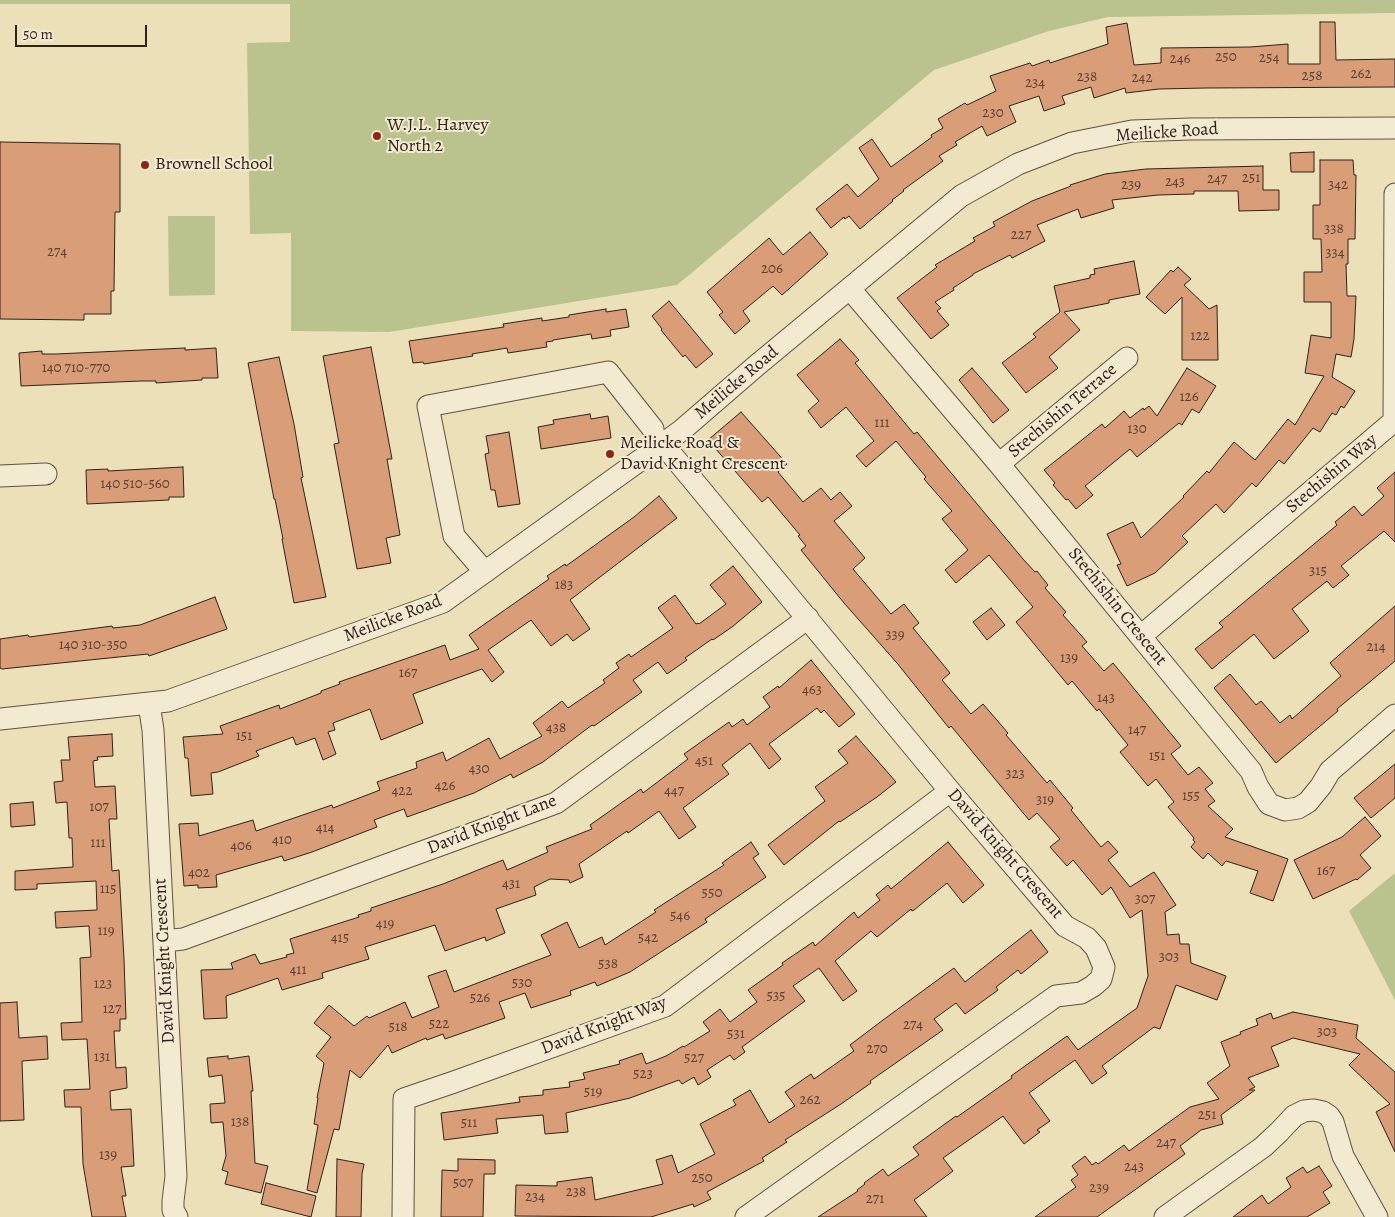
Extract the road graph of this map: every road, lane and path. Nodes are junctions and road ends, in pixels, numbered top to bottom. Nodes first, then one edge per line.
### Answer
1 (1395, 128) edge
2 (1395, 146) edge
3 (1395, 194) edge
4 (850, 289) junction
5 (1127, 358) dead end
6 (658, 436) junction
7 (999, 464) junction
8 (46, 474) dead end
9 (0, 476) edge
10 (485, 572) junction
11 (808, 618) junction
12 (1141, 636) junction
13 (149, 704) junction
14 (1395, 715) edge
15 (0, 719) edge
16 (950, 791) junction
17 (164, 940) junction
18 (177, 1217) edge
19 (403, 1217) edge
20 (746, 1217) edge
21 (1165, 1217) edge
22 (1377, 1217) edge

1 - 2 street
1 - 4 street, Meilicke Road
3 - 12 street, Stechishin Way
4 - 6 street, Meilicke Road
4 - 7 street, Stechishin Crescent
5 - 7 street, Stechishin Terrace
6 - 10 street, Meilicke Road
6 - 10 street, David Knight Crescent
6 - 11 street, David Knight Crescent
7 - 12 street, Stechishin Crescent
8 - 9 street
10 - 13 street, Meilicke Road
11 - 16 street, David Knight Crescent
11 - 17 street, David Knight Lane
12 - 14 street, Stechishin Crescent
13 - 15 street, Meilicke Road
13 - 17 street, David Knight Crescent
16 - 19 street, David Knight Way
16 - 20 street, David Knight Crescent
17 - 18 street, David Knight Crescent
21 - 22 street

